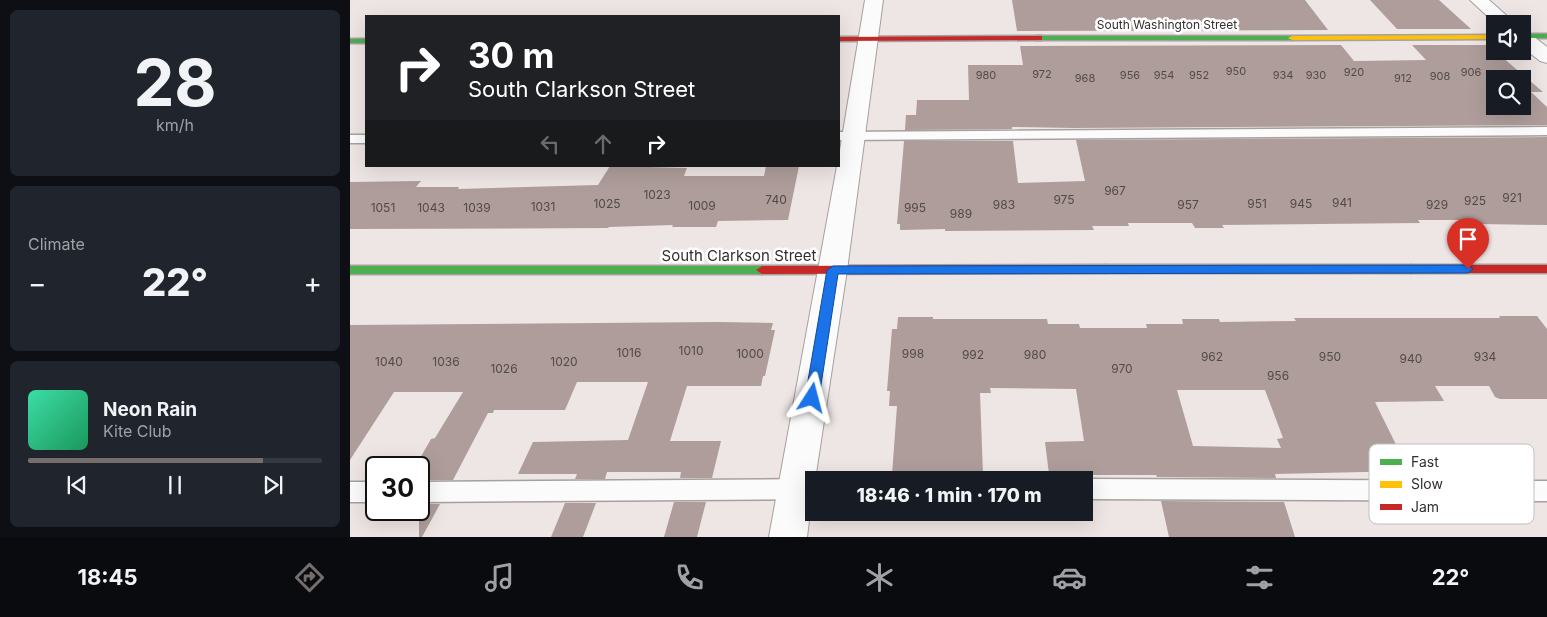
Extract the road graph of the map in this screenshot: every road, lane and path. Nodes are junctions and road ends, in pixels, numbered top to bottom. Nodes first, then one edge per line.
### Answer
1 (874, 0) edge
2 (1479, 0) edge
3 (1496, 15) edge
4 (1547, 36) edge
5 (1486, 37) edge
6 (1531, 37) edge
7 (868, 38) junction
8 (840, 39) edge
9 (350, 41) edge
10 (365, 41) edge
11 (1531, 44) edge
12 (1547, 57) edge
13 (1547, 131) edge
14 (846, 136) edge
15 (350, 139) edge
16 (365, 139) edge
17 (1547, 269) edge
18 (350, 270) edge
19 (833, 270) junction
20 (807, 471) edge
21 (805, 488) edge
22 (1093, 489) edge
23 (1369, 490) edge
24 (1534, 491) edge
25 (1547, 491) edge
26 (350, 492) edge
27 (365, 492) edge
28 (430, 492) edge
29 (788, 537) edge

1 - 7 street
2 - 3 street
4 - 6 street
5 - 7 street, South Washington Street
7 - 8 street, South Washington Street
7 - 14 street
9 - 10 street
11 - 12 street
13 - 14 lane
14 - 19 street
15 - 16 lane
17 - 19 street, South Clarkson Street
18 - 19 street, South Clarkson Street
19 - 20 street
21 - 28 lane
21 - 29 street
22 - 23 lane
24 - 25 lane
26 - 27 lane

